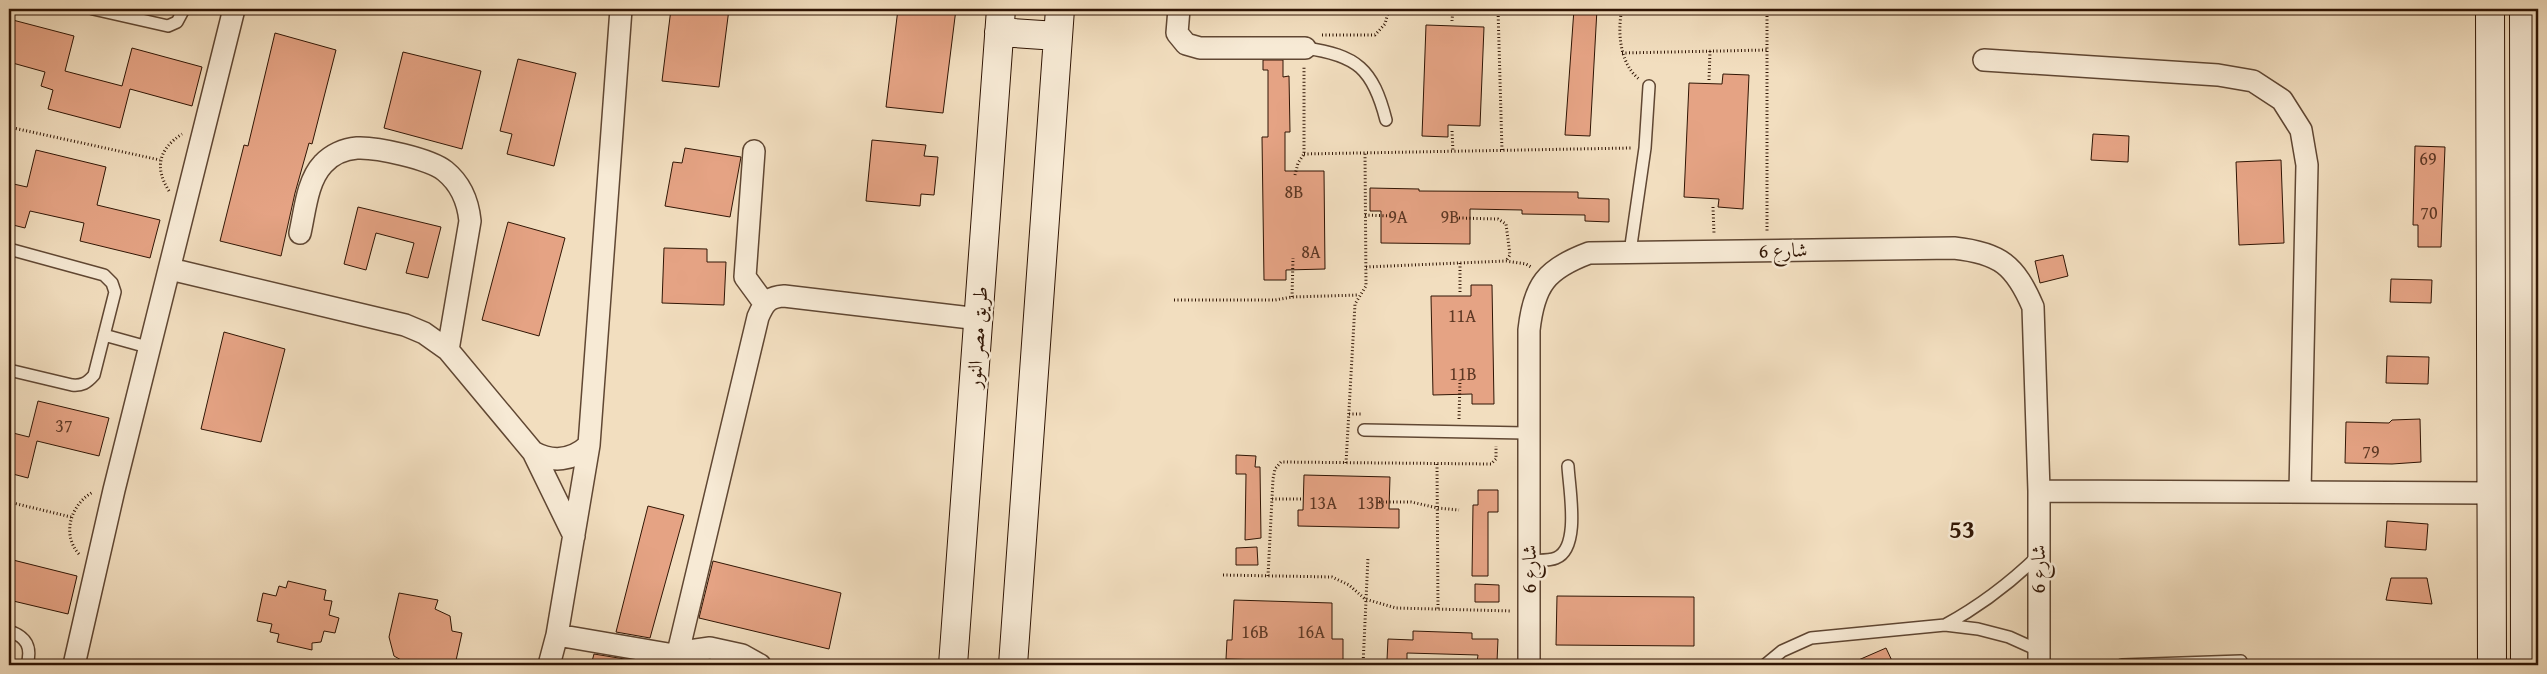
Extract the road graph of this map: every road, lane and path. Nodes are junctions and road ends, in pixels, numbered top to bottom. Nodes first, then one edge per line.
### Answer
1 (93, 9) edge
2 (184, 9) edge
3 (234, 9) edge
4 (621, 9) edge
5 (1060, 9) edge
6 (1179, 9) edge
7 (1453, 9) edge
8 (1498, 9) edge
9 (1622, 9) edge
10 (1766, 9) edge
11 (2490, 9) edge
12 (2524, 9) edge
13 (1000, 20) edge
14 (1452, 21) dead end
15 (1058, 36) junction
16 (1304, 48) junction
17 (1767, 50) junction
18 (1710, 51) junction
19 (1622, 53) junction
20 (1984, 60) dead end
21 (1709, 80) dead end
22 (1648, 86) joint
23 (1386, 120) dead end
24 (9, 127) edge
25 (1452, 131) dead end
26 (204, 134) junction
27 (1645, 148) junction
28 (754, 151) dead end
29 (1502, 151) junction
30 (1453, 152) junction
31 (1366, 153) junction
32 (1304, 154) junction
33 (160, 160) junction
34 (1295, 175) dead end
35 (186, 206) junction
36 (1713, 207) dead end
37 (1366, 215) junction
38 (1392, 216) dead end
39 (1459, 218) dead end
40 (300, 233) dead end
41 (9, 250) edge
42 (1767, 250) junction
43 (1714, 251) junction
44 (1630, 252) junction
45 (1293, 258) dead end
46 (1506, 261) junction
47 (1460, 263) junction
48 (1366, 268) junction
49 (170, 269) junction
50 (1544, 280) junction
51 (1460, 292) dead end
52 (1360, 295) junction
53 (1292, 297) junction
54 (1174, 300) dead end
55 (764, 303) junction
56 (979, 319) junction
57 (104, 335) junction
58 (151, 348) junction
59 (448, 350) junction
60 (9, 370) edge
61 (1460, 380) dead end
62 (1459, 419) dead end
63 (1364, 430) dead end
64 (1496, 433) junction
65 (1530, 433) junction
66 (589, 445) junction
67 (533, 452) junction
68 (1346, 463) junction
69 (1437, 464) junction
70 (1568, 466) dead end
71 (114, 490) junction
72 (2039, 491) junction
73 (2300, 492) junction
74 (2492, 493) junction
75 (1272, 499) junction
76 (1302, 499) dead end
77 (9, 502) edge
78 (1379, 502) dead end
79 (1438, 508) junction
80 (1459, 510) dead end
81 (71, 517) junction
82 (574, 536) junction
83 (2525, 552) junction
84 (2492, 553) junction
85 (2038, 556) junction
86 (1368, 557) dead end
87 (1529, 561) junction
88 (95, 571) junction
89 (1223, 576) dead end
90 (1268, 576) junction
91 (1365, 599) junction
92 (1438, 609) junction
93 (1529, 612) junction
94 (1945, 626) junction
95 (9, 631) edge
96 (557, 635) junction
97 (2038, 658) edge
98 (677, 659) edge
99 (2241, 661) dead end
100 (27, 665) edge
101 (74, 665) edge
102 (549, 665) edge
103 (760, 665) edge
104 (953, 665) edge
105 (1013, 665) edge
106 (1363, 665) edge
107 (1529, 665) edge
108 (1765, 665) edge
109 (2122, 665) edge
110 (2492, 665) edge
111 (2525, 665) edge

1 - 2 lane
3 - 26 street
4 - 66 street
5 - 15 street
6 - 16 street
7 - 14 path
8 - 29 path
9 - 19 path
10 - 17 path
11 - 74 street
12 - 83 street
13 - 15 street
13 - 56 street, طريق مصر النور
15 - 105 street
16 - 23 lane
16 - 32 path
17 - 18 path
17 - 42 path
18 - 19 path
18 - 21 path
19 - 22 path
20 - 73 street
22 - 27 lane
24 - 33 path
25 - 30 path
26 - 33 path
26 - 35 street
27 - 29 path
27 - 44 lane
28 - 55 street
29 - 30 path
30 - 31 path
31 - 32 path
31 - 37 path
32 - 34 path
33 - 35 path
35 - 49 street
36 - 43 path
37 - 38 path
37 - 48 path
39 - 46 path
40 - 59 street
41 - 57 lane
42 - 43 street, شارع 6
42 - 72 street, شارع 6
43 - 44 street, شارع 6
44 - 50 street, شارع 6
45 - 53 path
46 - 47 path
46 - 50 path
47 - 48 path
47 - 51 path
48 - 52 path
49 - 58 street
49 - 59 street
50 - 65 street, شارع 6
52 - 53 path
52 - 68 path
53 - 54 path
55 - 56 street
55 - 98 street
56 - 104 street, طريق مصر النور
57 - 58 lane
57 - 60 lane
58 - 71 street
59 - 67 street
61 - 62 path
63 - 64 lane
64 - 65 lane
64 - 69 path
65 - 87 street, شارع 6
66 - 67 street
66 - 82 street
67 - 82 street
68 - 69 path
68 - 75 path
69 - 79 path
70 - 87 lane
71 - 81 path
71 - 88 street
72 - 73 street
72 - 85 street, شارع 6
73 - 74 street
74 - 84 street
75 - 76 path
75 - 90 path
77 - 81 path
78 - 79 path
79 - 80 path
79 - 92 path
81 - 88 path
82 - 96 street
83 - 84 street
83 - 111 street
84 - 110 street
85 - 94 lane
85 - 97 street, شارع 6
86 - 91 path
87 - 93 street, شارع 6
88 - 101 street
89 - 90 path
90 - 91 path
91 - 92 path
91 - 106 path
92 - 93 path
93 - 107 street, شارع 6
94 - 97 lane
94 - 108 lane
95 - 100 lane
96 - 98 street
96 - 102 street
98 - 103 street
99 - 109 lane

